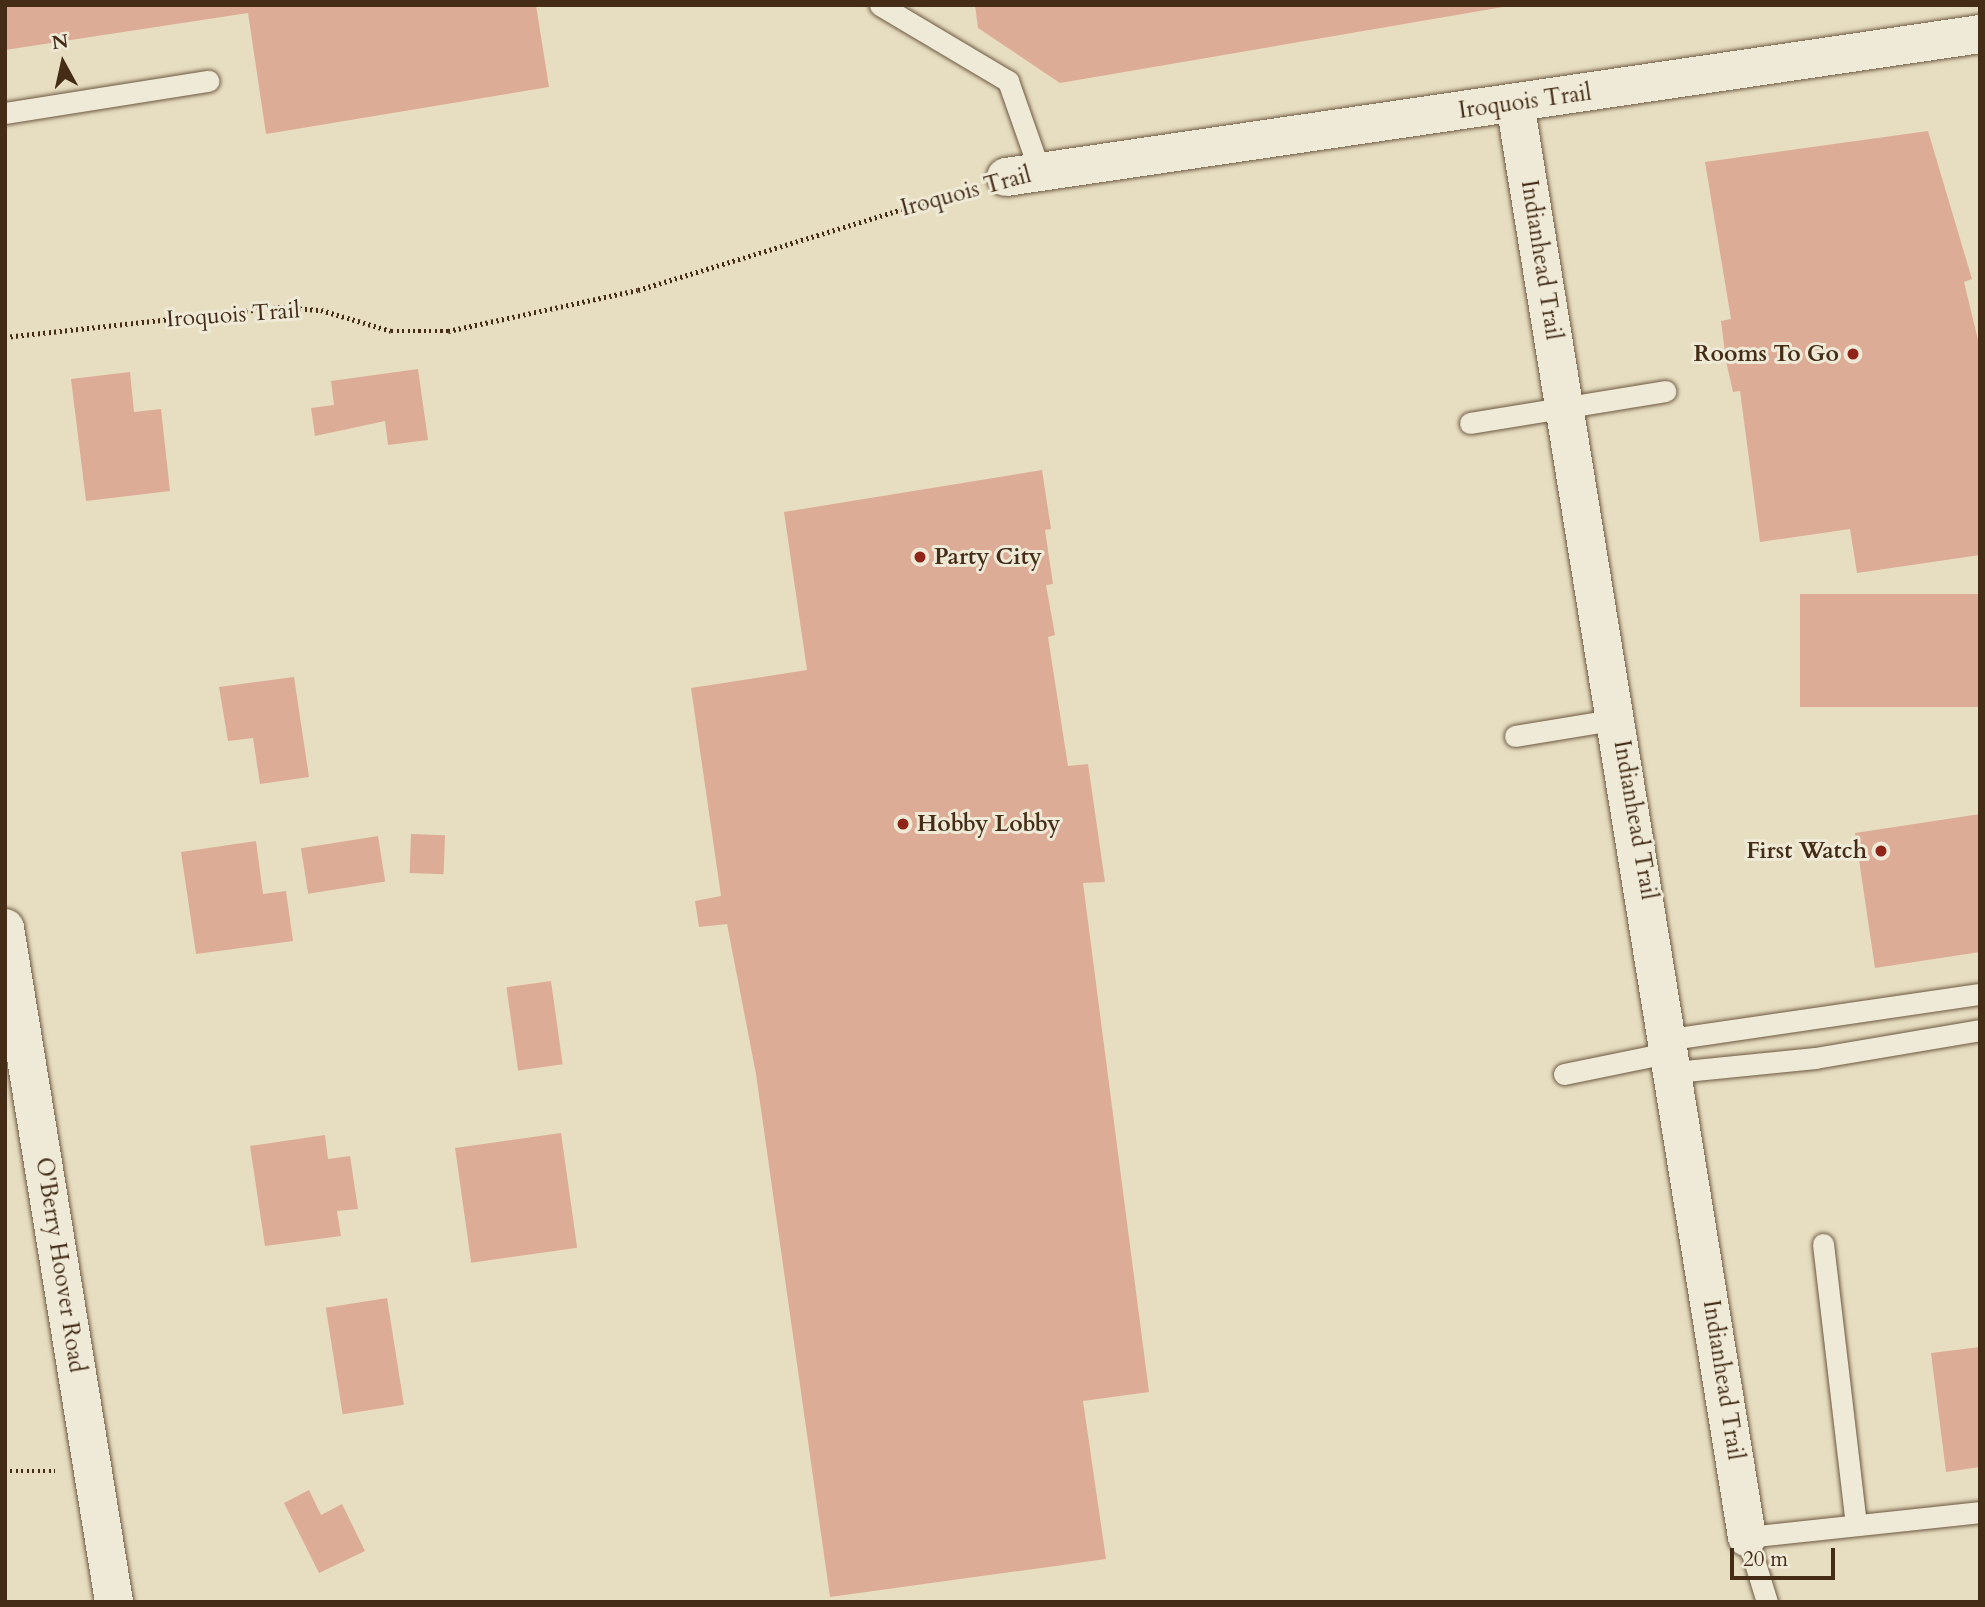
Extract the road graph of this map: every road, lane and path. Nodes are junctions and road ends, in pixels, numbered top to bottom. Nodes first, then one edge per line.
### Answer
1 (880, 5) edge
2 (1980, 34) edge
3 (208, 80) dead end
4 (1515, 103) junction
5 (5, 113) edge
6 (1023, 175) junction
7 (5, 337) edge
8 (1665, 391) dead end
9 (1565, 402) junction
10 (1470, 423) dead end
11 (1618, 719) junction
12 (1515, 736) dead end
13 (5, 928) edge
14 (1980, 994) edge
15 (1980, 1030) edge
16 (1673, 1055) junction
17 (1564, 1074) dead end
18 (1822, 1244) dead end
19 (5, 1471) edge
20 (94, 1471) junction
21 (1980, 1512) edge
22 (1856, 1524) junction
23 (1747, 1537) junction
24 (114, 1602) edge
25 (1767, 1602) edge

1 - 6 lane
2 - 4 street, Iroquois Trail
3 - 5 lane
4 - 6 street, Iroquois Trail
4 - 9 street, Indianhead Trail
6 - 7 path, Iroquois Trail
8 - 9 lane
9 - 10 lane
9 - 11 street, Indianhead Trail
11 - 12 lane
11 - 16 street, Indianhead Trail
13 - 20 street, O'Berry Hoover Road
14 - 16 lane
15 - 16 lane
16 - 17 lane
16 - 23 street, Indianhead Trail
18 - 22 lane
19 - 20 path
20 - 24 street, O'Berry Hoover Road
21 - 22 lane
22 - 23 lane
23 - 25 lane

